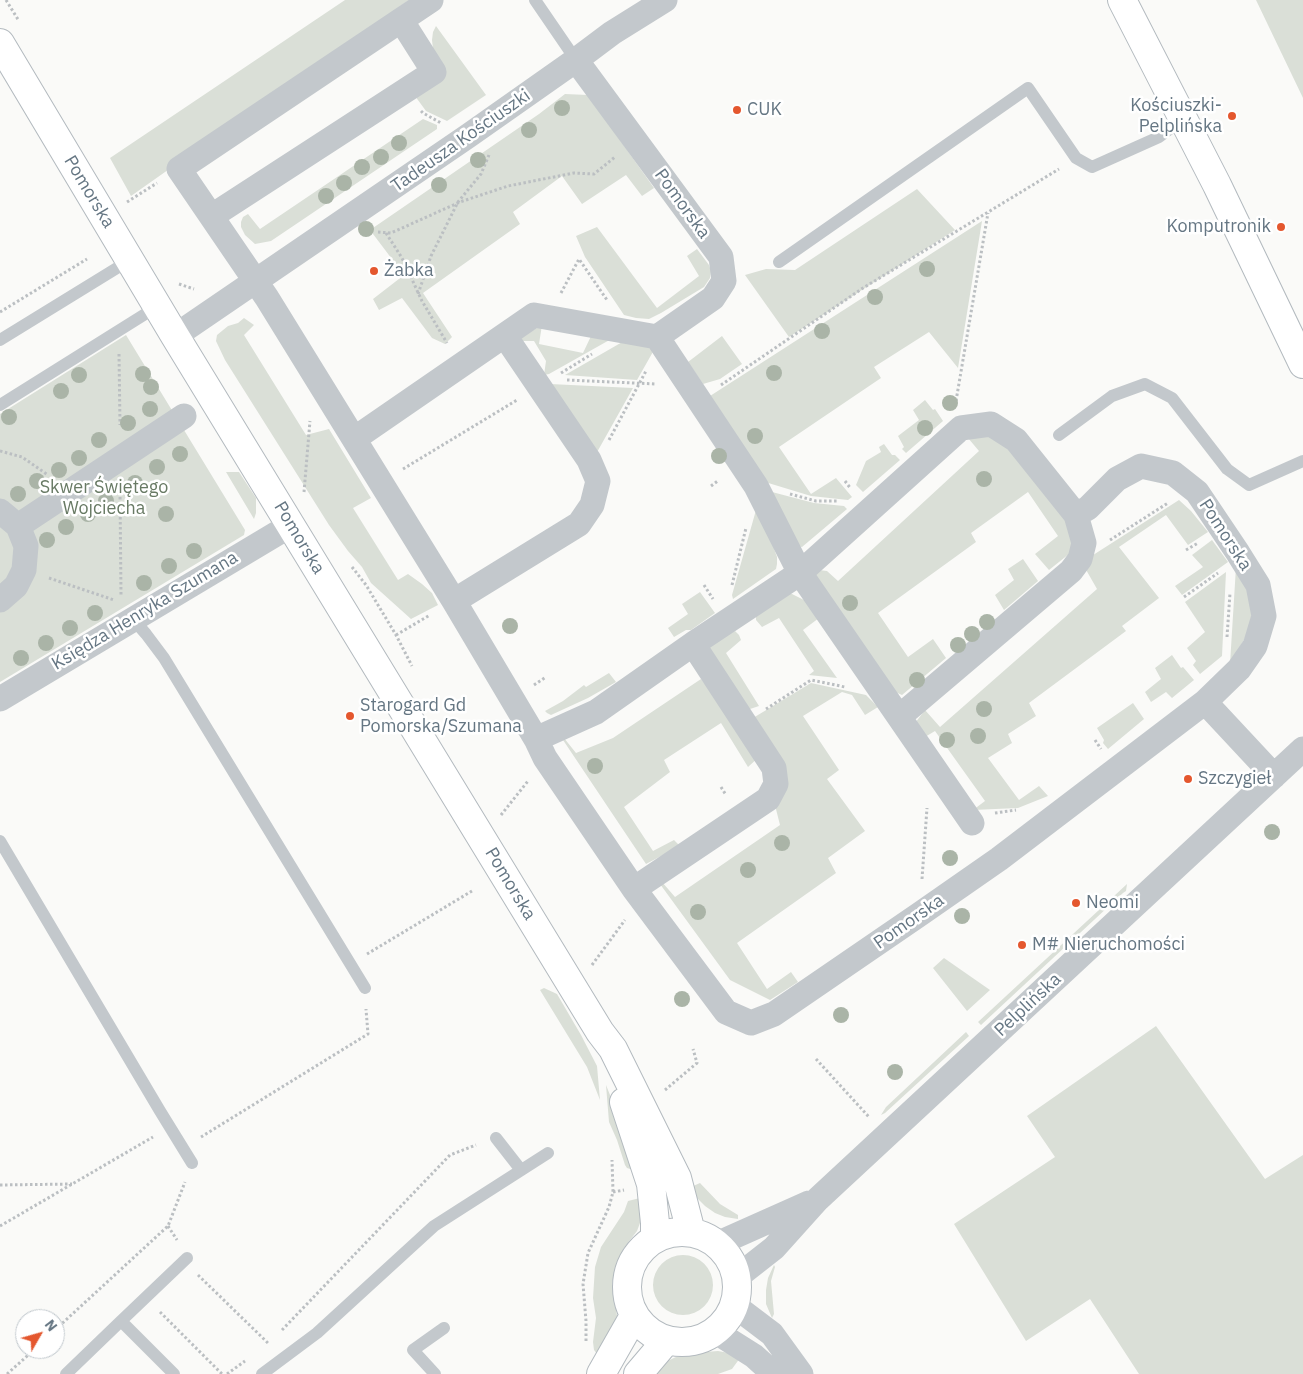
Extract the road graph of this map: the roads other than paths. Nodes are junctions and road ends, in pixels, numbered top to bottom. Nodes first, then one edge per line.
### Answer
1 (431, 0) edge
2 (535, 0) edge
3 (665, 0) edge
4 (1122, 0) edge
5 (401, 20) junction
6 (0, 43) edge
7 (576, 60) junction
8 (1183, 119) junction
9 (212, 216) junction
10 (130, 260) junction
11 (779, 262) dead end
12 (256, 282) junction
13 (158, 306) junction
14 (175, 336) junction
15 (505, 336) junction
16 (0, 340) edge
17 (659, 341) junction
18 (1303, 364) edge
19 (0, 405) edge
20 (184, 416) dead end
21 (1059, 435) dead end
22 (354, 439) junction
23 (1303, 461) edge
24 (1076, 515) junction
25 (9, 519) edge
26 (291, 525) junction
27 (800, 573) junction
28 (0, 600) edge
29 (454, 600) junction
30 (127, 610) junction
31 (693, 644) junction
32 (0, 699) edge
33 (1205, 702) junction
34 (899, 717) junction
35 (541, 749) junction
36 (1303, 749) edge
37 (1274, 776) junction
38 (972, 823) dead end
39 (0, 841) edge
40 (640, 897) junction
41 (365, 988) road end
42 (600, 1032) junction
43 (496, 1138) road end
44 (548, 1153) dead end
45 (192, 1162) road end
46 (521, 1170) junction
47 (818, 1199) junction
48 (691, 1232) junction
49 (655, 1239) junction
50 (717, 1244) junction
51 (187, 1258) road end
52 (737, 1277) junction
53 (735, 1306) junction
54 (634, 1316) junction
55 (121, 1321) junction
56 (444, 1328) dead end
57 (716, 1332) junction
58 (666, 1341) junction
59 (66, 1374) edge
60 (174, 1374) edge
61 (262, 1374) edge
62 (435, 1374) edge
63 (601, 1374) edge
64 (638, 1374) edge
65 (774, 1374) edge
66 (801, 1374) edge

1 - 5 street
2 - 7 lane
3 - 7 street, Tadeusza Kościuszki
4 - 8 street
5 - 9 street
5 - 9 street
6 - 10 street, Pomorska
7 - 12 street, Tadeusza Kościuszki
7 - 17 street, Pomorska
8 - 11 lane
8 - 18 street
9 - 12 street
10 - 13 street, Pomorska
10 - 16 lane
12 - 14 street, Tadeusza Kościuszki
12 - 22 street, Pomorska
13 - 14 street, Pomorska
13 - 19 lane
14 - 26 street, Pomorska
15 - 17 street
15 - 22 street
15 - 29 street
17 - 27 street
20 - 25 street
21 - 23 lane
22 - 29 street, Pomorska
24 - 27 street
24 - 33 street, Pomorska
24 - 34 street
25 - 28 street
26 - 30 street, Księdza Henryka Szumana
26 - 42 street, Pomorska
27 - 31 street
27 - 34 street
29 - 35 street, Pomorska
30 - 32 street, Księdza Henryka Szumana
30 - 41 lane
31 - 35 street
31 - 40 street
33 - 37 street
33 - 40 street, Pomorska
34 - 38 street
35 - 40 street, Pomorska
36 - 37 street, Pelplińska
37 - 47 street, Pelplińska
39 - 45 lane
42 - 48 street, Pomorska
42 - 49 street, Pomorska
43 - 46 lane
44 - 46 lane
46 - 61 lane
47 - 50 street, Pelplińska
47 - 52 street, Pelplińska
48 - 49 street
48 - 50 street
49 - 54 street
50 - 52 street
51 - 55 lane
52 - 53 street
53 - 57 street
53 - 66 street
54 - 58 street
54 - 63 street
55 - 59 lane
55 - 60 lane
56 - 62 lane
57 - 58 street
57 - 65 street
58 - 64 street

